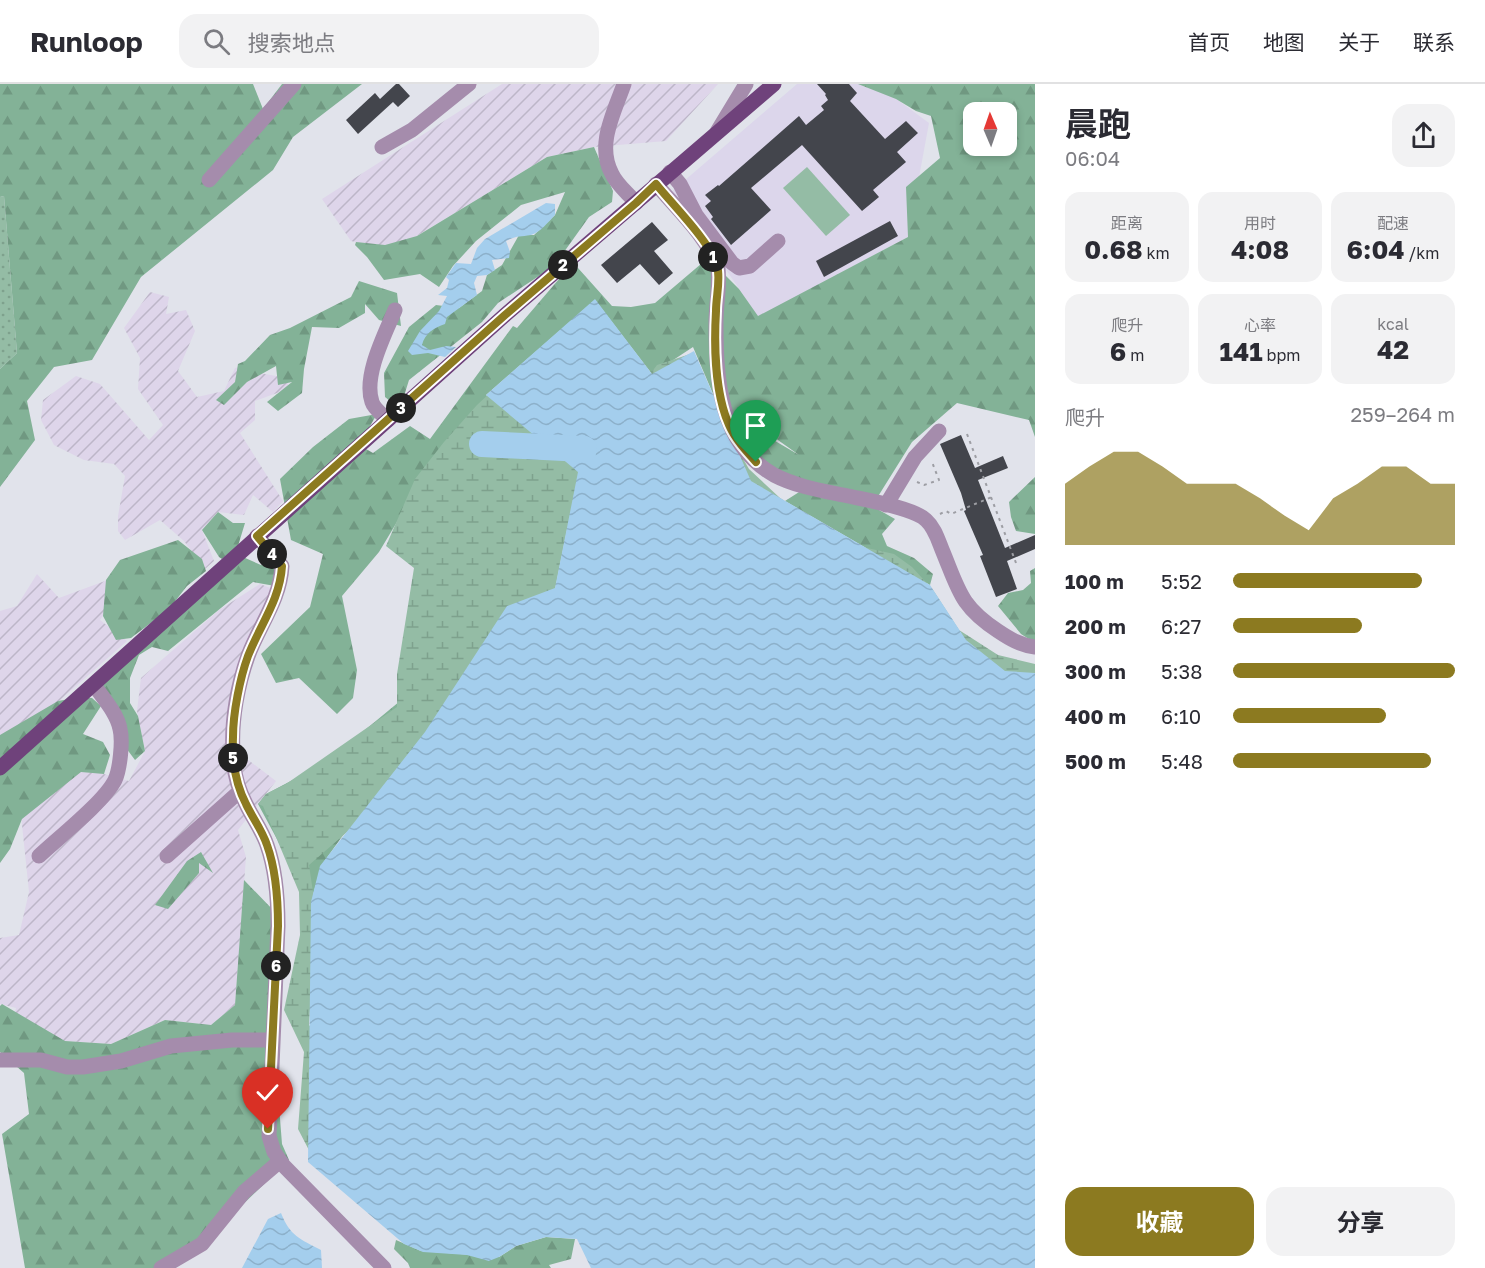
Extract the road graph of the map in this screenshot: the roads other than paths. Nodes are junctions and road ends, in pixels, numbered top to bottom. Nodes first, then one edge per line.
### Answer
1 (294, 84) edge
2 (469, 84) edge
3 (624, 84) edge
4 (746, 84) edge
5 (774, 84) edge
6 (717, 132) junction
7 (382, 147) dead end
8 (670, 172) junction
9 (209, 180) dead end
10 (656, 184) junction
11 (636, 203) junction
12 (778, 241) dead end
13 (395, 310) dead end
14 (388, 420) junction
15 (939, 431) dead end
16 (886, 505) junction
17 (257, 536) junction
18 (1035, 647) edge
19 (94, 685) junction
20 (0, 768) edge
21 (240, 791) junction
22 (39, 856) dead end
23 (167, 856) dead end
24 (273, 1040) junction
25 (0, 1060) edge
26 (280, 1161) junction
27 (161, 1268) edge
28 (384, 1268) edge

1 - 9 street
2 - 7 street
3 - 11 street
4 - 6 street
5 - 6 main road
6 - 8 main road
8 - 10 main road
8 - 12 street
10 - 11 main road
10 - 16 street
11 - 14 main road
13 - 14 street
14 - 17 main road
15 - 16 street
16 - 18 street
17 - 19 main road
17 - 21 street
19 - 20 main road
19 - 22 street
21 - 23 street
21 - 24 street
24 - 25 street
24 - 26 street
26 - 27 street
26 - 28 street

